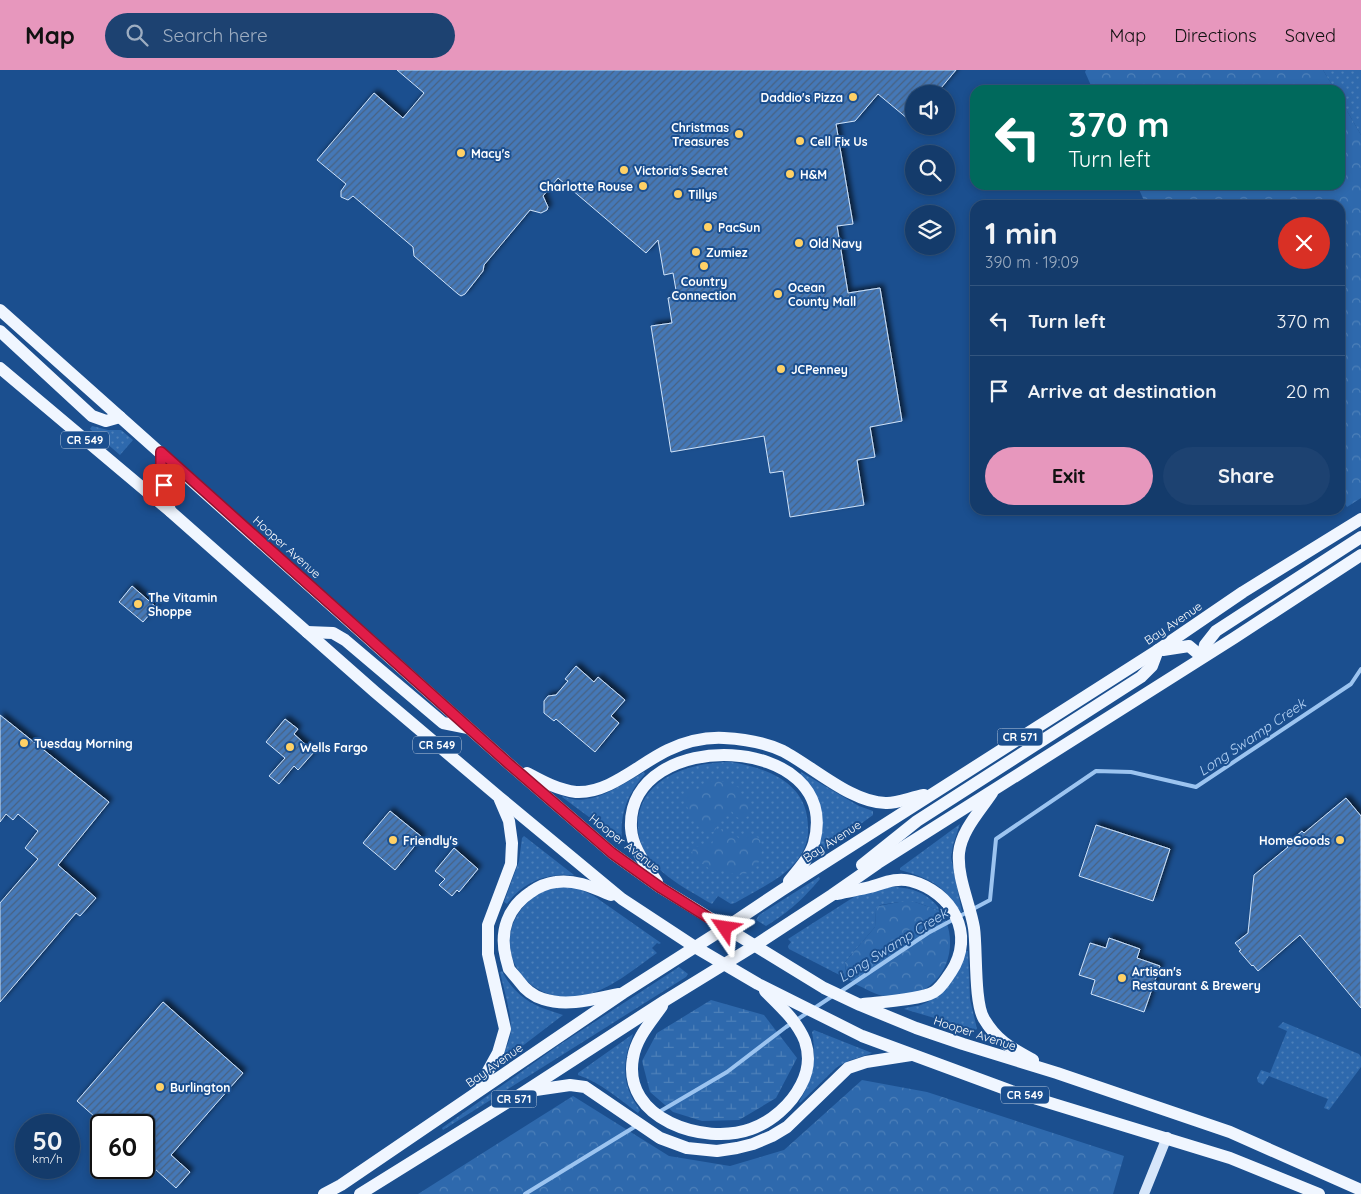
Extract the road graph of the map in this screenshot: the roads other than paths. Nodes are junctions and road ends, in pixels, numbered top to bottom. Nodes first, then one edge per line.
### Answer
1 (0, 310) edge
2 (0, 331) edge
3 (0, 368) edge
4 (120, 417) junction
5 (161, 452) junction
6 (170, 511) junction
7 (1361, 519) edge
8 (1361, 537) edge
9 (1361, 555) edge
10 (1201, 622) junction
11 (1216, 631) junction
12 (307, 632) junction
13 (1234, 638) junction
14 (1158, 650) junction
15 (1202, 657) junction
16 (468, 728) junction
17 (509, 764) junction
18 (995, 789) junction
19 (931, 794) junction
20 (499, 798) junction
21 (661, 888) junction
22 (782, 890) junction
23 (832, 895) junction
24 (622, 899) junction
25 (725, 928) junction
26 (754, 946) junction
27 (695, 947) junction
28 (723, 964) junction
29 (758, 984) junction
30 (623, 993) junction
31 (666, 1000) junction
32 (857, 1003) junction
33 (912, 1055) junction
34 (1057, 1073) junction
35 (524, 1092) junction
36 (476, 1094) junction
37 (1166, 1138) junction
38 (1361, 1190) edge
39 (324, 1194) edge
40 (360, 1194) edge
41 (1144, 1194) edge
42 (1319, 1194) edge

1 - 4 main road, Hooper Avenue / CR 549
2 - 4 main road
3 - 6 main road, CR 549
4 - 5 main road, Hooper Avenue / CR 549
5 - 6 main road
5 - 16 main road, Hooper Avenue / CR 549
6 - 12 main road, CR 549
7 - 10 main road, Bay Avenue / CR 571
8 - 11 main road
9 - 13 main road, CR 571
10 - 11 main road
10 - 14 main road, Bay Avenue / CR 571
11 - 13 main road
11 - 15 main road
12 - 16 main road
12 - 20 main road, CR 549
13 - 15 main road, CR 571
14 - 15 main road
14 - 19 main road, Bay Avenue / CR 571
14 - 23 main road
15 - 18 main road, CR 571
16 - 17 main road, Hooper Avenue / CR 549
17 - 19 main road
17 - 21 main road, Hooper Avenue / CR 549
18 - 23 main road, CR 571
18 - 34 main road
19 - 22 main road, Bay Avenue / CR 571
20 - 24 main road, CR 549
20 - 36 main road
21 - 22 main road
21 - 25 main road, Hooper Avenue / CR 549
22 - 25 main road, Bay Avenue / CR 571
23 - 26 main road, CR 571
23 - 32 main road
24 - 27 main road, CR 549
24 - 30 main road
25 - 26 main road, Hooper Avenue / CR 549
25 - 27 main road, Bay Avenue / CR 571
26 - 28 main road, CR 571
26 - 32 main road, Hooper Avenue / CR 549
27 - 28 main road, CR 549
27 - 30 main road, Bay Avenue / CR 571
28 - 29 main road, CR 549
28 - 31 main road, CR 571
29 - 31 main road
29 - 33 main road, CR 549
30 - 36 main road, Bay Avenue / CR 571
31 - 35 main road, CR 571
32 - 34 main road, Hooper Avenue / CR 549
33 - 35 main road
33 - 37 main road, CR 549
34 - 38 main road, Hooper Avenue / CR 549
35 - 40 main road, CR 571
36 - 39 main road, Bay Avenue / CR 571
37 - 41 street
37 - 42 main road, CR 549

